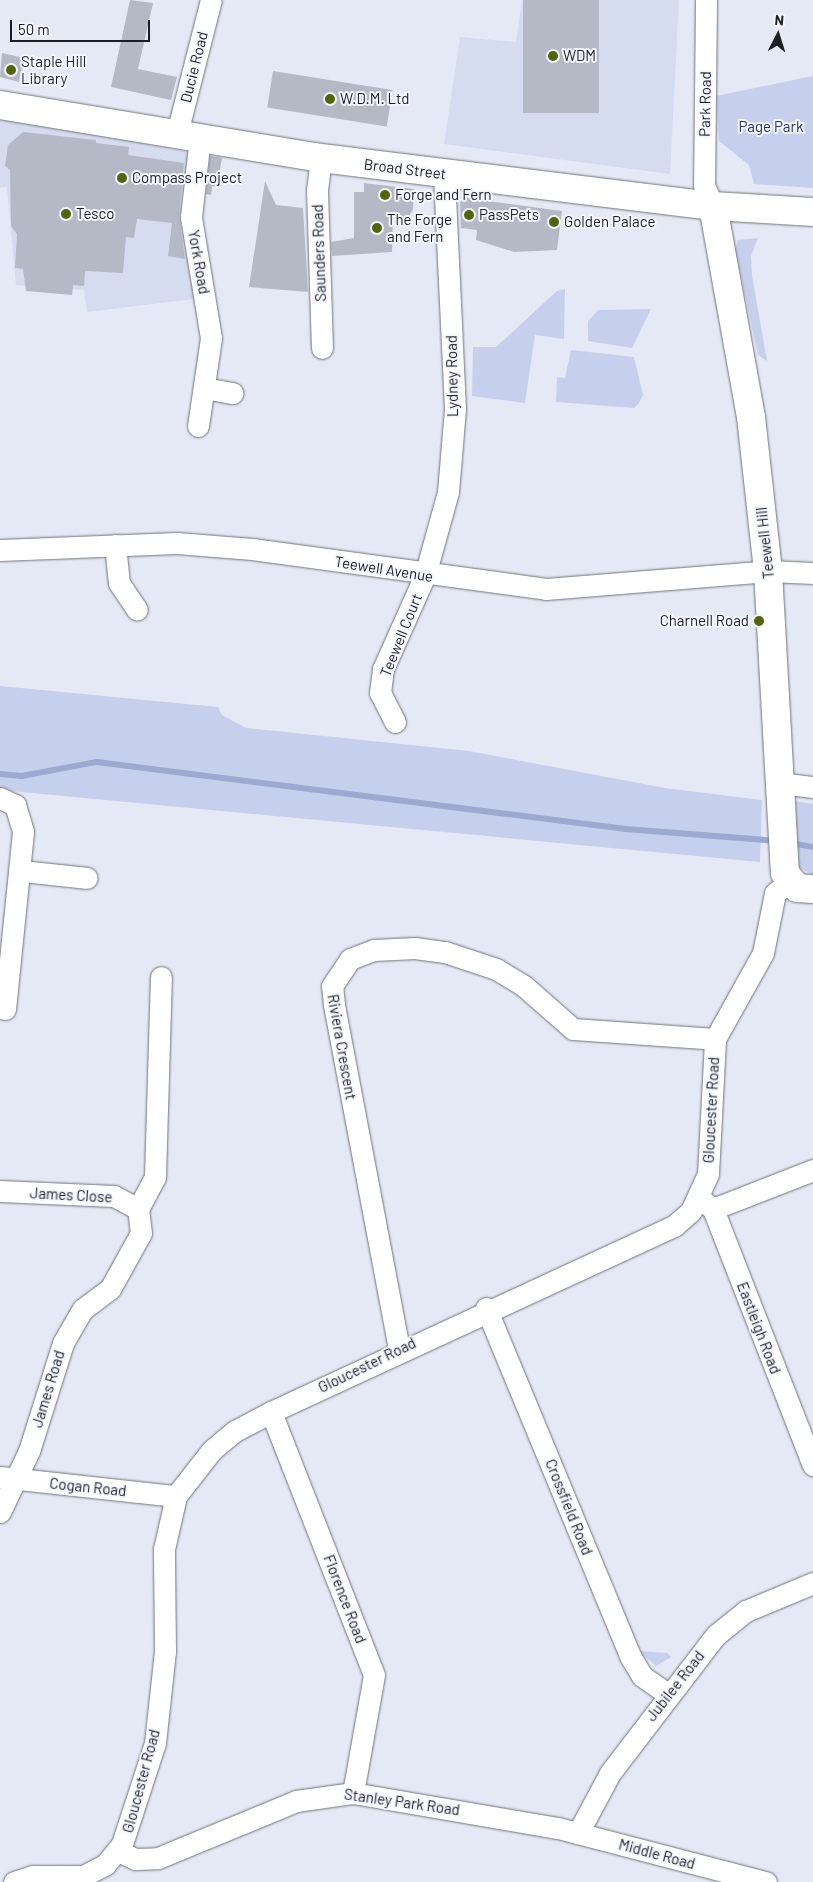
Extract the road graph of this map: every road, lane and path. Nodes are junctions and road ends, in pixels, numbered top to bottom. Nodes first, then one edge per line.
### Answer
1 (211, 0) edge
2 (706, 0) edge
3 (0, 105) edge
4 (188, 135) junction
5 (321, 158) junction
6 (444, 174) junction
7 (713, 206) junction
8 (813, 212) edge
9 (322, 348) dead end
10 (204, 388) junction
11 (233, 393) dead end
12 (198, 426) dead end
13 (115, 545) junction
14 (0, 550) edge
15 (768, 571) junction
16 (813, 573) edge
17 (425, 575) junction
18 (137, 610) dead end
19 (395, 722) dead end
20 (813, 787) edge
21 (781, 792) junction
22 (0, 798) edge
23 (22, 871) junction
24 (87, 878) dead end
25 (796, 878) edge
26 (161, 977) dead end
27 (5, 1009) dead end
28 (715, 1039) junction
29 (813, 1170) edge
30 (0, 1191) edge
31 (706, 1203) junction
32 (138, 1209) junction
33 (486, 1308) junction
34 (399, 1349) junction
35 (271, 1412) junction
36 (813, 1466) edge
37 (9, 1478) edge
38 (176, 1496) junction
39 (0, 1512) edge
40 (813, 1582) edge
41 (668, 1694) junction
42 (353, 1793) junction
43 (578, 1833) junction
44 (118, 1852) junction
45 (14, 1882) edge
46 (766, 1882) edge

1 - 4 street, Ducie Road
2 - 7 street, Park Road
3 - 4 main road, Broad Street
4 - 5 main road, Broad Street
4 - 10 street, York Road
5 - 6 main road, Broad Street
5 - 9 street, Saunders Road
6 - 7 main road, Broad Street
6 - 17 street, Lydney Road
7 - 8 main road, Broad Street
7 - 15 main road, Teewell Hill
10 - 11 street
10 - 12 street, York Road
13 - 14 street, Teewell Avenue
13 - 17 street, Teewell Avenue
13 - 18 street
15 - 16 street
15 - 17 street, Teewell Avenue
15 - 21 main road, Teewell Hill
17 - 19 street, Teewell Court
20 - 21 street
21 - 25 main road, Teewell Hill
22 - 23 street
23 - 24 street
23 - 27 street
25 - 28 street, Gloucester Road
26 - 32 street
28 - 31 street, Gloucester Road
28 - 34 street, Riviera Crescent
29 - 31 street
30 - 32 street, James Close
31 - 33 street, Gloucester Road
31 - 36 street, Eastleigh Road
32 - 37 street, James Road
33 - 34 street, Gloucester Road
33 - 41 street, Crossfield Road
34 - 35 street, Gloucester Road
35 - 38 street, Gloucester Road
35 - 42 street, Florence Road
37 - 38 street, Cogan Road
37 - 39 street, James Road
38 - 44 street, Gloucester Road
40 - 41 street, Jubilee Road
41 - 43 street, Jubilee Road
42 - 43 street, Stanley Park Road
42 - 44 street, Stanley Park Road
43 - 46 street, Middle Road
44 - 45 street, Gloucester Road

